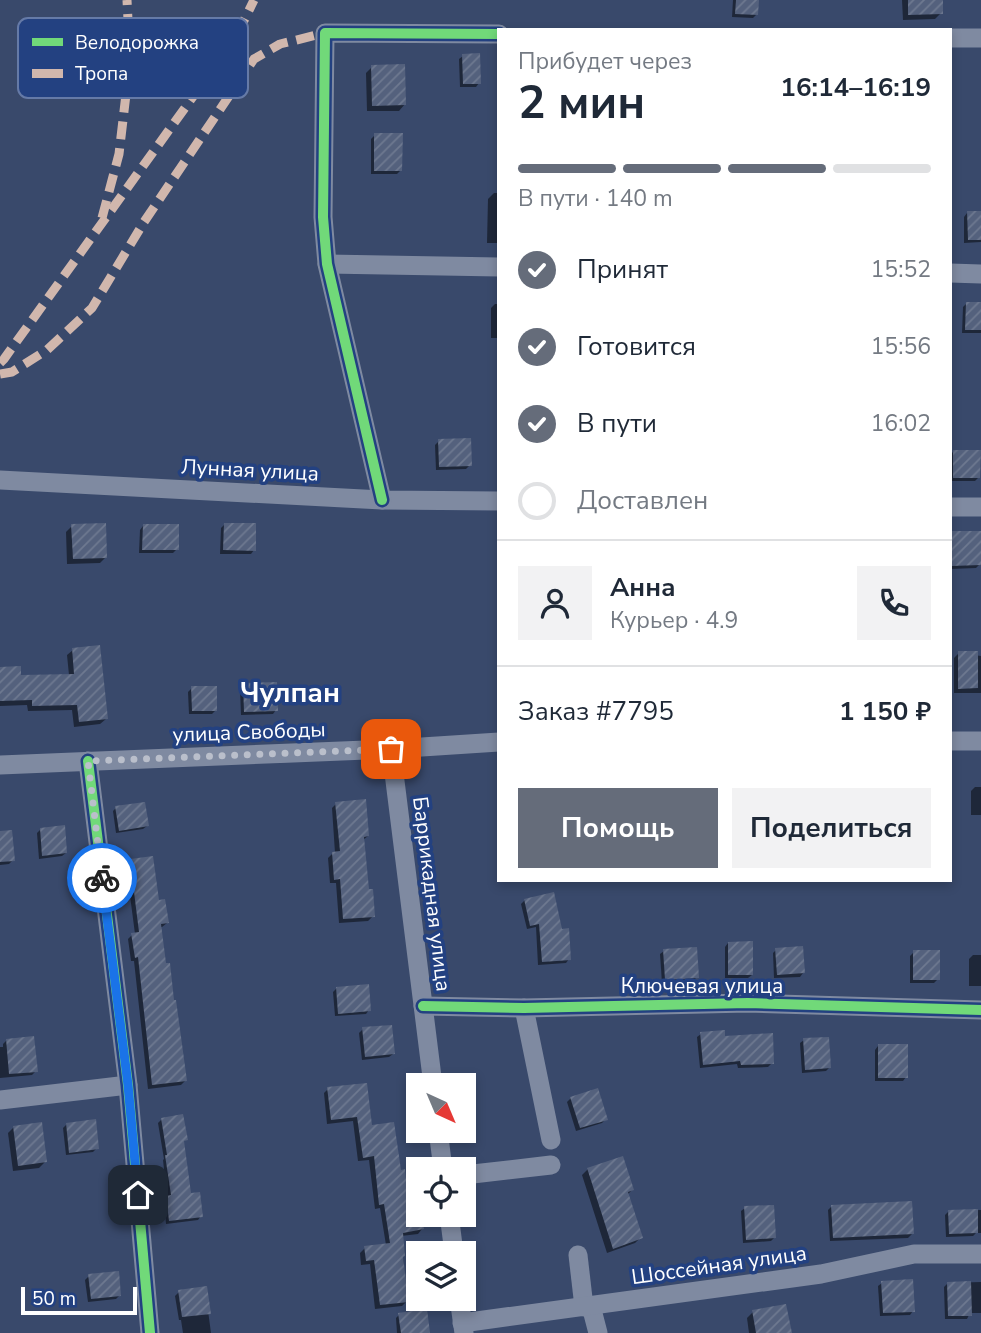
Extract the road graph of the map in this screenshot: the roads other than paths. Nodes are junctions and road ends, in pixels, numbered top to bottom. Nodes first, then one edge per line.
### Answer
1 (497, 34) edge
2 (952, 38) edge
3 (981, 38) edge
4 (327, 264) junction
5 (497, 267) edge
6 (952, 273) edge
7 (981, 274) edge
8 (0, 480) edge
9 (382, 500) junction
10 (497, 501) edge
11 (952, 507) edge
12 (981, 507) edge
13 (952, 741) edge
14 (981, 741) edge
15 (497, 742) edge
16 (391, 749) junction
17 (88, 761) junction
18 (0, 765) edge
19 (423, 1006) junction
20 (524, 1008) junction
21 (981, 1010) edge
22 (431, 1073) edge
23 (128, 1085) junction
24 (0, 1100) edge
25 (551, 1140) dead end
26 (551, 1165) dead end
27 (476, 1174) edge
28 (981, 1254) edge
29 (578, 1255) dead end
30 (588, 1307) junction
31 (463, 1328) edge
32 (150, 1333) edge
33 (598, 1333) edge

1 - 4 street
2 - 3 street
4 - 5 street
4 - 9 street
6 - 7 street
8 - 9 street, Лунная улица
9 - 10 street, Лунная улица
11 - 12 street
13 - 14 street
15 - 16 street, улица Свободы
16 - 17 street, улица Свободы
16 - 19 street, Баррикадная улица
17 - 18 street, улица Свободы
17 - 23 street
19 - 20 street, Ключевая улица
19 - 22 street, Баррикадная улица
20 - 21 street, Ключевая улица
20 - 25 street
23 - 24 street
23 - 32 street
26 - 27 street
28 - 30 street, Шоссейная улица
29 - 30 street
30 - 31 street, Шоссейная улица
30 - 33 street

